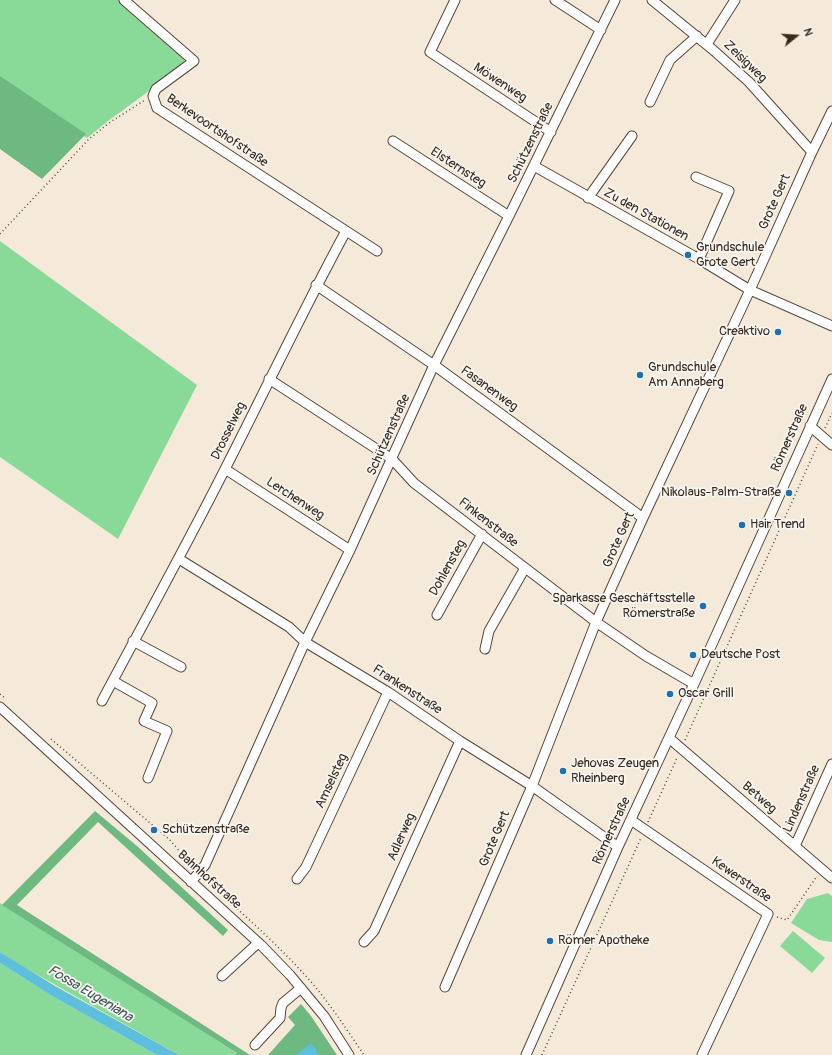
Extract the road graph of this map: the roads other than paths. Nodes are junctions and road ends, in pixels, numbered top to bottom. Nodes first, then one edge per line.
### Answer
1 (124, 0) edge
2 (455, 0) edge
3 (555, 0) edge
4 (615, 0) edge
5 (652, 0) edge
6 (735, 0) edge
7 (601, 30) junction
8 (697, 36) junction
9 (707, 44) junction
10 (650, 102) dead end
11 (832, 111) edge
12 (551, 132) junction
13 (632, 136) dead end
14 (393, 141) dead end
15 (812, 152) junction
16 (534, 166) junction
17 (696, 177) dead end
18 (588, 198) junction
19 (509, 216) junction
20 (346, 231) junction
21 (377, 251) dead end
22 (699, 259) junction
23 (316, 285) junction
24 (750, 290) junction
25 (832, 326) edge
26 (434, 365) junction
27 (269, 379) junction
28 (832, 379) edge
29 (810, 426) junction
30 (832, 445) edge
31 (392, 459) junction
32 (226, 469) junction
33 (643, 518) junction
34 (482, 534) junction
35 (350, 550) junction
36 (179, 559) junction
37 (525, 568) junction
38 (437, 615) dead end
39 (596, 622) junction
40 (134, 641) junction
41 (305, 642) junction
42 (485, 649) dead end
43 (181, 667) dead end
44 (113, 681) junction
45 (694, 684) junction
46 (388, 692) junction
47 (102, 701) dead end
48 (0, 707) edge
49 (669, 738) junction
50 (460, 741) junction
51 (832, 764) edge
52 (148, 778) dead end
53 (532, 786) junction
54 (631, 820) junction
55 (618, 846) junction
56 (795, 846) junction
57 (832, 878) edge
58 (297, 879) dead end
59 (191, 882) junction
60 (364, 942) dead end
61 (258, 943) junction
62 (222, 976) dead end
63 (445, 987) dead end
64 (301, 988) junction
65 (255, 1045) dead end
66 (349, 1055) edge
67 (526, 1055) edge
68 (702, 1055) edge

1 - 20 street, Berkevoortshofstraße
2 - 12 street, Möwenweg
3 - 7 street
4 - 7 street, Schützenstraße
5 - 8 street, Zeisigweg
6 - 9 street
7 - 12 street, Schützenstraße
8 - 9 street, Zeisigweg
8 - 10 street
9 - 15 street, Zeisigweg
11 - 15 street, Grote Gert
12 - 16 street, Schützenstraße
13 - 18 street
14 - 19 street, Elsternsteg
15 - 24 street, Grote Gert
16 - 18 street, Zu den Stationen
16 - 19 street, Schützenstraße
17 - 22 street
18 - 22 street, Zu den Stationen
19 - 26 street, Schützenstraße
20 - 21 street, Berkevoortshofstraße
20 - 23 street, Drosselweg
22 - 24 street, Zu den Stationen
23 - 26 street, Fasanenweg
23 - 27 street, Drosselweg
24 - 25 street, Zu den Stationen
24 - 33 street, Grote Gert
26 - 31 street, Schützenstraße
26 - 33 street, Fasanenweg
27 - 31 street, Finkenstraße
27 - 32 street, Drosselweg
28 - 29 street, Römerstraße
29 - 30 street
29 - 45 street, Römerstraße
31 - 34 street, Finkenstraße
31 - 35 street, Schützenstraße
32 - 35 street, Lerchenweg
32 - 36 street, Drosselweg
33 - 39 street, Grote Gert
34 - 37 street, Finkenstraße
34 - 38 street, Dohlensteg
35 - 41 street, Schützenstraße
36 - 40 street, Drosselweg
36 - 41 street, Frankenstraße
37 - 39 street, Finkenstraße
37 - 42 street
39 - 45 street, Finkenstraße
39 - 53 street, Grote Gert
40 - 43 street
40 - 44 street, Drosselweg
41 - 46 street, Frankenstraße
41 - 59 street, Schützenstraße
44 - 47 street, Drosselweg
44 - 52 street
45 - 49 street, Römerstraße
46 - 50 street, Frankenstraße
46 - 58 street, Amselsteg
48 - 59 street, Bahnhofstraße
49 - 54 street, Römerstraße
49 - 56 street, Betweg
50 - 53 street, Frankenstraße
50 - 60 street, Adlerweg
51 - 56 street, Lindenstraße
53 - 55 street, Frankenstraße
53 - 63 street, Grote Gert
54 - 55 street, Römerstraße
54 - 68 street, Kewerstraße
55 - 67 street, Römerstraße
56 - 57 street, Betweg
59 - 61 street, Bahnhofstraße
61 - 62 street
61 - 64 street, Bahnhofstraße
64 - 65 street
64 - 66 street, Bahnhofstraße

